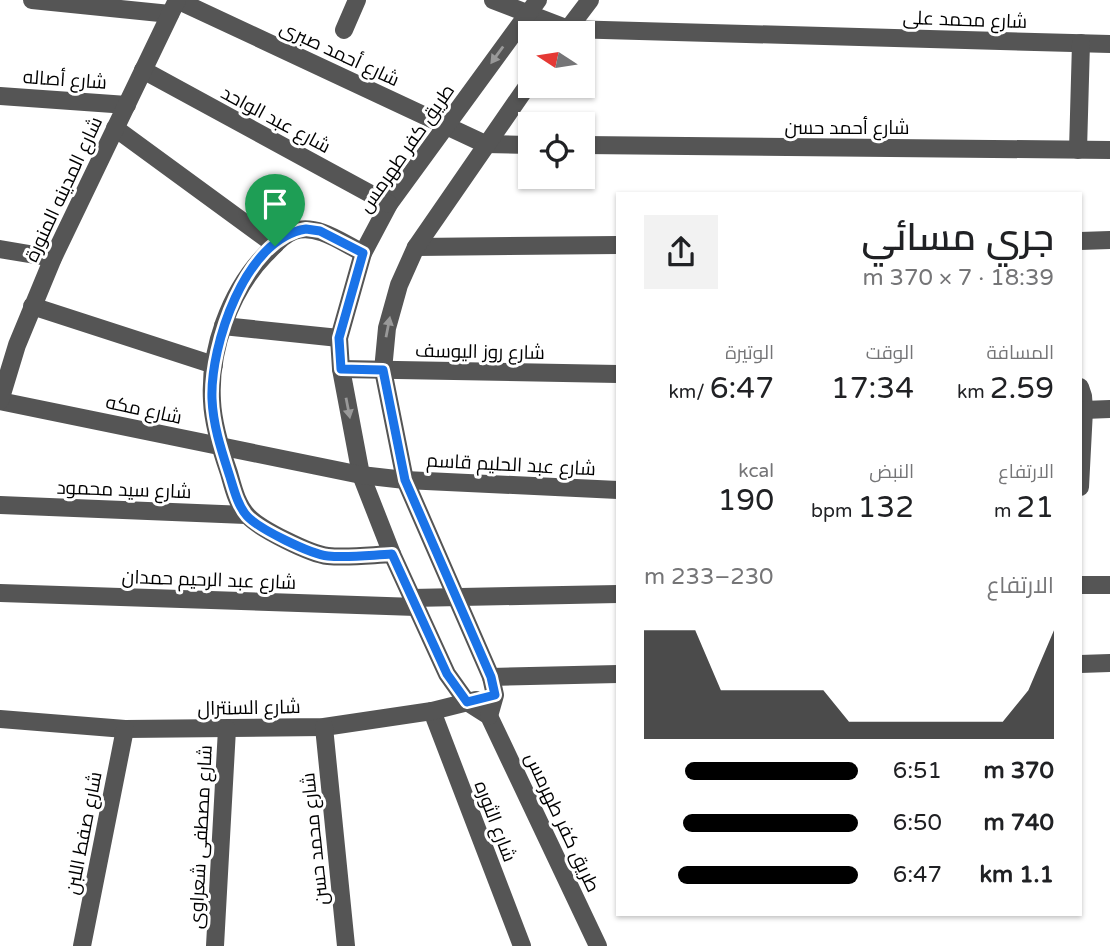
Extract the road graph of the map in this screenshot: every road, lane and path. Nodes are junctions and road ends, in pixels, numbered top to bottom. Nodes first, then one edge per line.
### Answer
1 (32, 0) edge
2 (357, 0) edge
3 (493, 0) edge
4 (590, 0) edge
5 (175, 5) edge
6 (533, 6) edge
7 (553, 21) edge
8 (574, 21) edge
9 (344, 30) dead end
10 (595, 32) edge
11 (1081, 43) junction
12 (1110, 44) edge
13 (143, 70) junction
14 (0, 96) edge
15 (518, 98) edge
16 (127, 105) junction
17 (446, 126) junction
18 (115, 128) junction
19 (485, 144) junction
20 (518, 145) edge
21 (595, 145) edge
22 (1078, 150) junction
23 (1110, 150) edge
24 (389, 204) junction
25 (1110, 240) edge
26 (1082, 241) edge
27 (616, 245) edge
28 (275, 246) junction
29 (416, 247) junction
30 (0, 249) edge
31 (363, 253) junction
32 (53, 258) junction
33 (32, 306) junction
34 (223, 326) junction
35 (339, 338) junction
36 (8, 343) edge
37 (214, 365) junction
38 (341, 369) junction
39 (383, 370) junction
40 (616, 374) edge
41 (1082, 393) edge
42 (0, 401) edge
43 (1110, 409) edge
44 (1084, 410) junction
45 (220, 446) junction
46 (1082, 448) edge
47 (362, 475) junction
48 (405, 480) junction
49 (616, 490) edge
50 (0, 505) edge
51 (246, 515) junction
52 (392, 554) junction
53 (1082, 585) edge
54 (1110, 585) edge
55 (0, 593) edge
56 (616, 594) edge
57 (455, 597) junction
58 (413, 602) junction
59 (1110, 663) edge
60 (1082, 664) edge
61 (616, 674) edge
62 (493, 686) junction
63 (467, 702) junction
64 (432, 711) junction
65 (489, 716) junction
66 (0, 720) edge
67 (324, 727) junction
68 (125, 729) junction
69 (227, 729) junction
70 (82, 946) edge
71 (215, 946) edge
72 (346, 946) edge
73 (522, 946) edge
74 (598, 946) edge

1 - 5 street, شارع أحمد صبرى
2 - 9 street
3 - 6 street
4 - 8 street
5 - 13 street, شارع المدينه المنورة
5 - 17 street, شارع أحمد صبرى
6 - 7 street
6 -> 17 street, طريق كفر طهرمس
10 - 11 street, شارع محمد على
11 - 12 street, شارع محمد على
11 - 22 street
13 - 16 street, شارع المدينه المنورة
13 - 24 street, شارع عبد الواحد
14 - 16 street, شارع أصاله
15 - 19 street
16 - 18 street, شارع المدينه المنورة
17 - 19 street, شارع أحمد صبرى
17 - 24 street, طريق كفر طهرمس
18 - 28 street
18 - 32 street, شارع المدينه المنورة
19 - 20 street
19 - 29 street
21 - 22 street, شارع أحمد حسن
22 - 23 street, شارع أحمد حسن
24 - 31 street, طريق كفر طهرمس
25 - 26 street
27 - 29 street
28 - 31 street
28 - 34 street
39 -> 29 street
30 - 32 street
31 - 35 street, طريق كفر طهرمس
32 - 33 street, شارع المدينه المنورة
33 - 36 street, شارع المدينه المنورة
33 - 37 street
34 - 35 street
34 - 37 street
35 - 38 street, طريق كفر طهرمس
36 - 42 street, شارع المدينه المنورة
37 - 45 street
38 - 39 street, شارع روز اليوسف
38 -> 47 street, طريق كفر طهرمس
39 - 40 street, شارع روز اليوسف
39 - 48 street
41 - 44 street
42 - 45 street, شارع مكه
43 - 44 street
44 - 46 street
45 - 47 street, شارع مكه
45 - 51 street
47 - 48 street, شارع عبد الحليم قاسم
47 - 52 street, طريق كفر طهرمس
48 - 49 street, شارع عبد الحليم قاسم
48 - 57 street
50 - 51 street, شارع سيد محمود
51 - 52 street
52 - 58 street, طريق كفر طهرمس
53 - 54 street
55 - 58 street, شارع عبد الرحيم حمدان
56 - 57 street, شارع عبد الرحيم حمدان
57 - 58 street, شارع عبد الرحيم حمدان
57 - 62 street
58 - 63 street, طريق كفر طهرمس
59 - 60 street
61 - 62 street, شارع السنترال
62 - 63 street, شارع السنترال
62 - 65 street
63 - 64 street, شارع السنترال
63 - 65 street, طريق كفر طهرمس
64 - 67 street, شارع السنترال
64 - 73 street, شارع الثوره
65 - 74 street, طريق كفر طهرمس
66 - 68 street, شارع السنترال
67 - 69 street, شارع السنترال
67 - 72 street, شارع محمد حسن
68 - 69 street, شارع السنترال
68 - 70 street, شارع صفط اللبن
69 - 71 street, شارع مصطفى شعراوى

